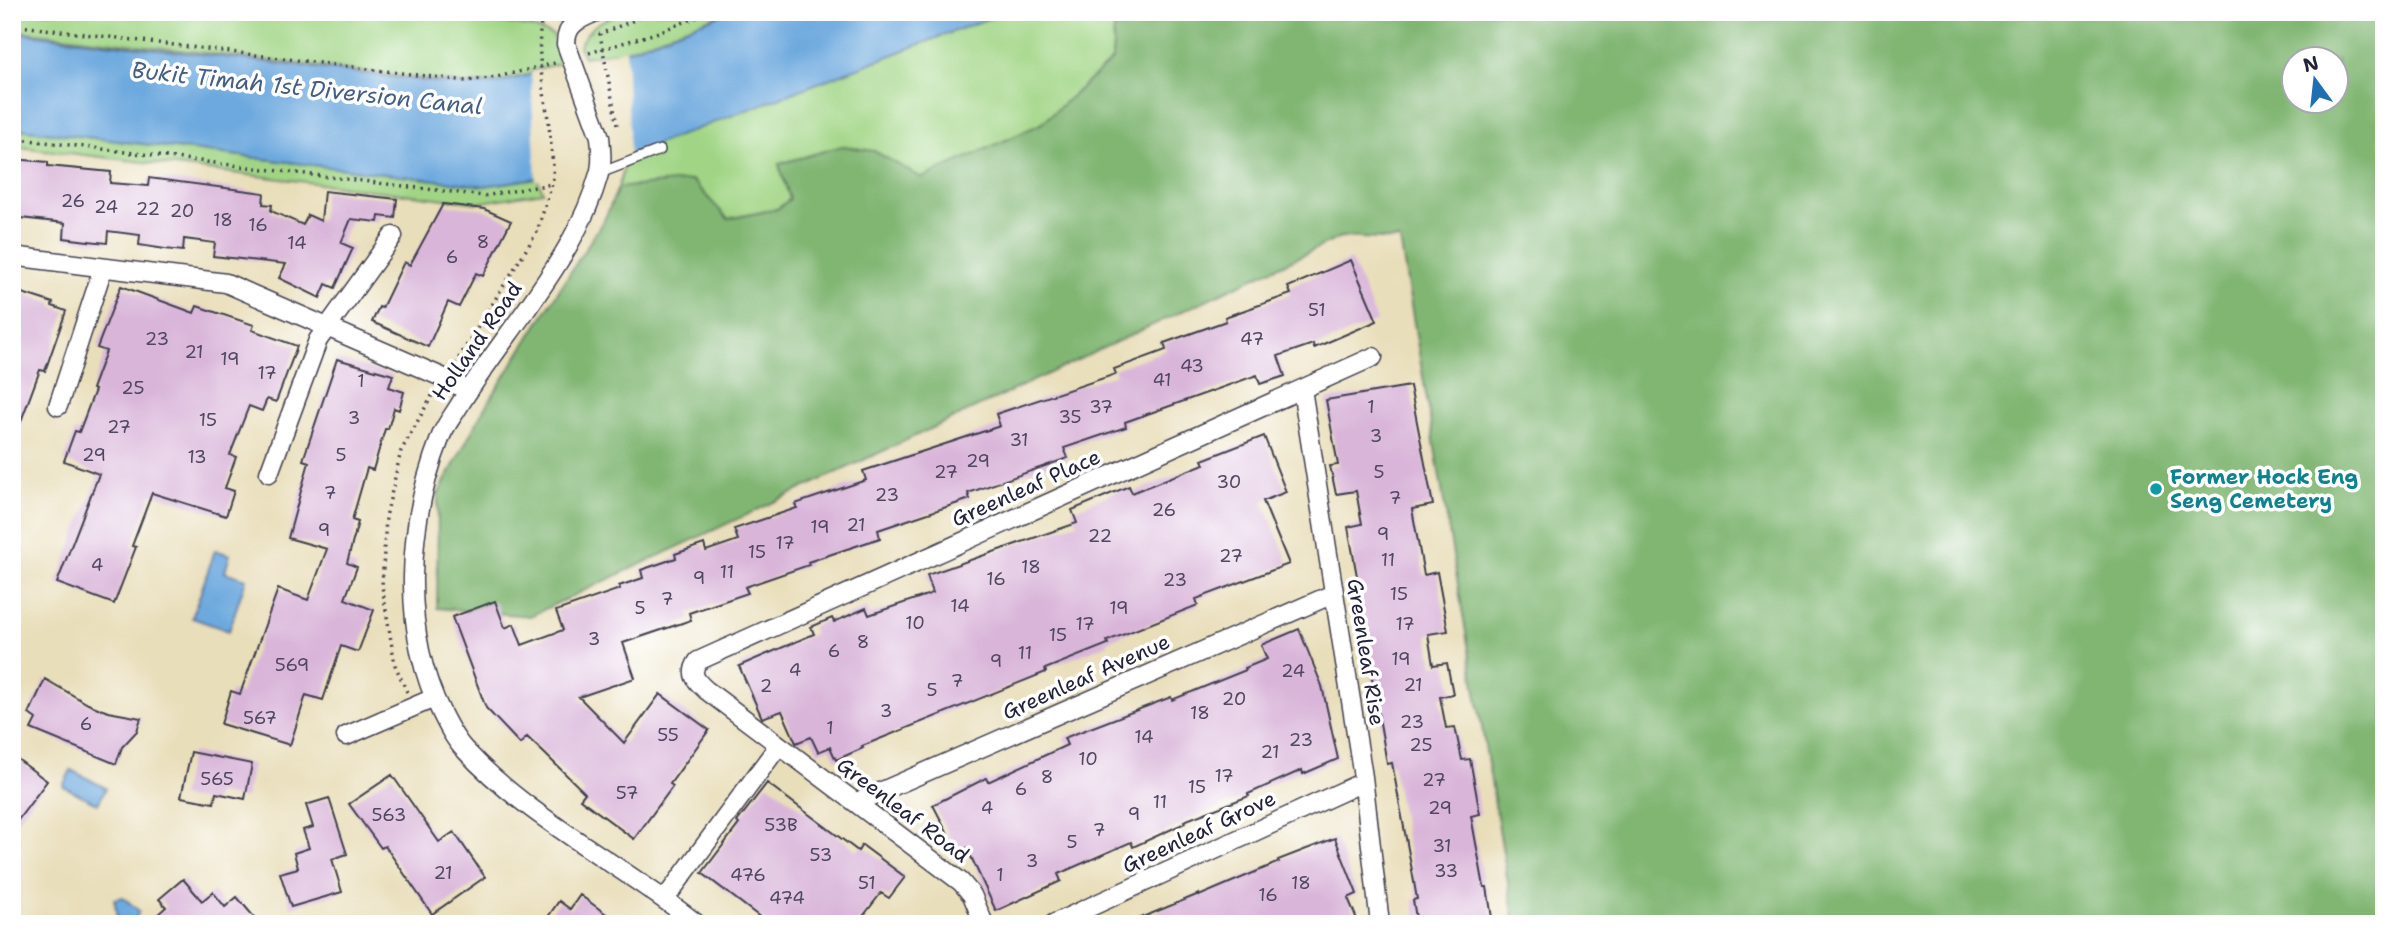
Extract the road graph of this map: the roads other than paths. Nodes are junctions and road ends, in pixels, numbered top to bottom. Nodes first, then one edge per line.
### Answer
1 (596, 12) edge
2 (660, 150) dead end
3 (600, 169) junction
4 (393, 236) dead end
5 (12, 256) edge
6 (103, 268) junction
7 (326, 328) junction
8 (1373, 357) dead end
9 (1302, 389) junction
10 (468, 391) junction
11 (58, 406) dead end
12 (269, 472) dead end
13 (1333, 594) junction
14 (698, 661) joint
15 (434, 698) junction
16 (346, 736) dead end
17 (779, 745) junction
18 (1363, 782) junction
19 (857, 802) junction
20 (665, 899) junction
21 (698, 924) edge
22 (984, 924) edge
23 (1053, 924) edge
24 (1380, 924) edge

1 - 3 street, Holland Road
2 - 3 lane
3 - 10 street, Holland Road
4 - 7 street
5 - 6 street
6 - 7 street
6 - 11 street
7 - 10 street
7 - 12 street
8 - 9 street, Greenleaf Place
9 - 13 street, Greenleaf Rise
9 - 14 street, Greenleaf Place
10 - 15 street, Holland Road
13 - 18 street, Greenleaf Rise
13 - 19 street, Greenleaf Avenue
14 - 17 street, Greenleaf Road
15 - 16 street
15 - 20 street, Holland Road
17 - 19 street, Greenleaf Road
17 - 20 street
18 - 23 street, Greenleaf Grove
18 - 24 street, Greenleaf Rise
19 - 22 street, Greenleaf Road
20 - 21 street, Holland Road

